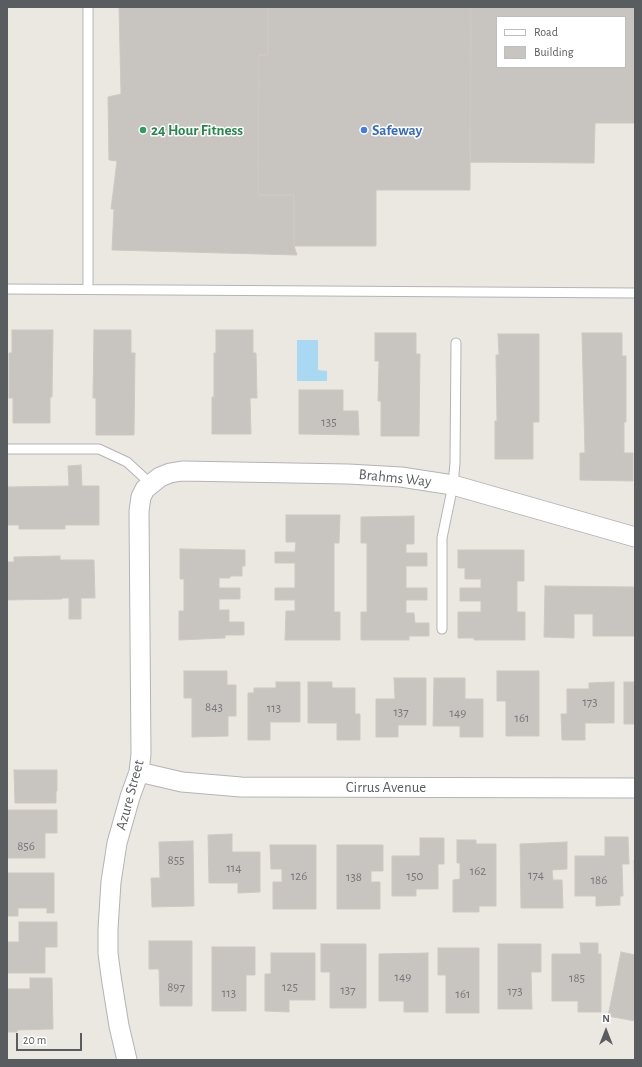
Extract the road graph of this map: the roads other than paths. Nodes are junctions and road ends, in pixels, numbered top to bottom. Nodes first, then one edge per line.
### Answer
1 (88, 7) edge
2 (7, 289) edge
3 (88, 289) junction
4 (635, 293) edge
5 (456, 343) dead end
6 (7, 449) edge
7 (151, 484) junction
8 (453, 485) junction
9 (635, 537) edge
10 (442, 629) dead end
11 (139, 772) junction
12 (635, 788) edge
13 (127, 1060) edge

1 - 3 lane
2 - 3 lane
3 - 4 lane
5 - 8 lane
6 - 7 lane
7 - 8 street, Brahms Way
7 - 11 street, Azure Street
8 - 9 street, Brahms Way
8 - 10 lane
11 - 12 street, Cirrus Avenue
11 - 13 street, Azure Street

